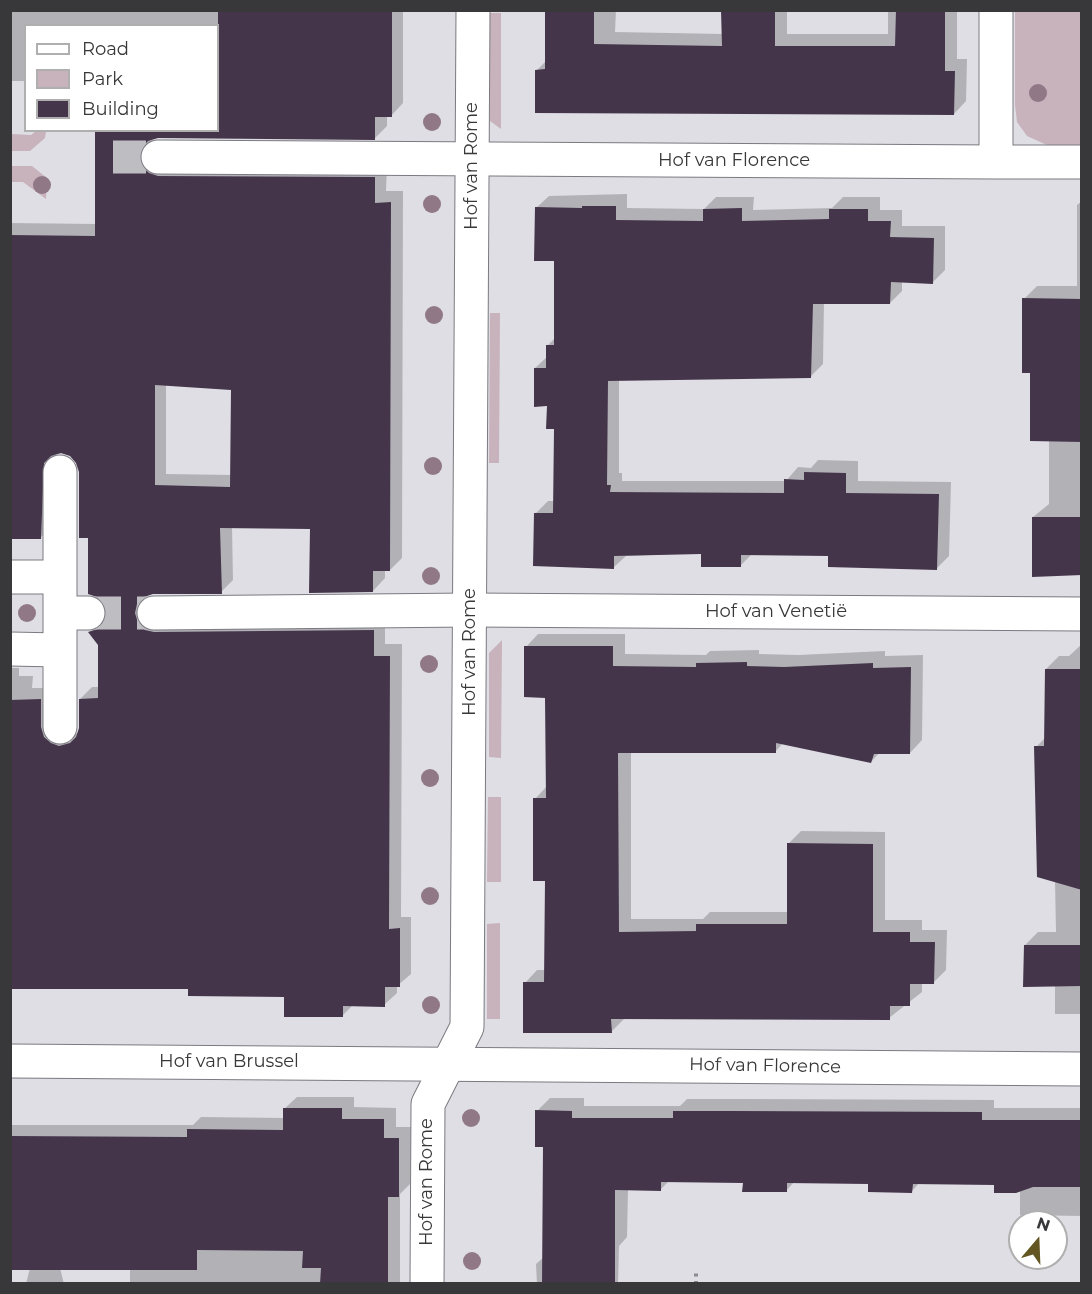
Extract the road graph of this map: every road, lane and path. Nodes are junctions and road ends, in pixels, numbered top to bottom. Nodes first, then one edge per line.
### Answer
1 (473, 10) edge
2 (996, 10) edge
3 (158, 157) tunnel mouth
4 (472, 160) junction
5 (996, 162) junction
6 (1082, 162) edge
7 (60, 472) dead end
8 (10, 577) edge
9 (60, 577) junction
10 (471, 610) junction
11 (154, 613) tunnel mouth
12 (1082, 614) edge
13 (10, 650) edge
14 (59, 650) junction
15 (60, 727) dead end
16 (10, 1061) edge
17 (448, 1064) junction
18 (1082, 1070) edge
19 (696, 1269) dead end
20 (427, 1284) edge
21 (696, 1284) edge

1 - 4 street, Hof van Rome
2 - 5 street
3 - 4 street, Hof van Florence
4 - 5 street, Hof van Florence
4 - 10 street, Hof van Rome
5 - 6 street, Hof van Florence
7 - 9 street
8 - 9 street
9 - 14 street
10 - 11 street, Hof van Venetië
10 - 12 street, Hof van Venetië
10 - 17 street, Hof van Rome
13 - 14 street
14 - 15 street
16 - 17 street, Hof van Brussel
17 - 18 street, Hof van Florence
17 - 20 street, Hof van Rome
19 - 21 path

